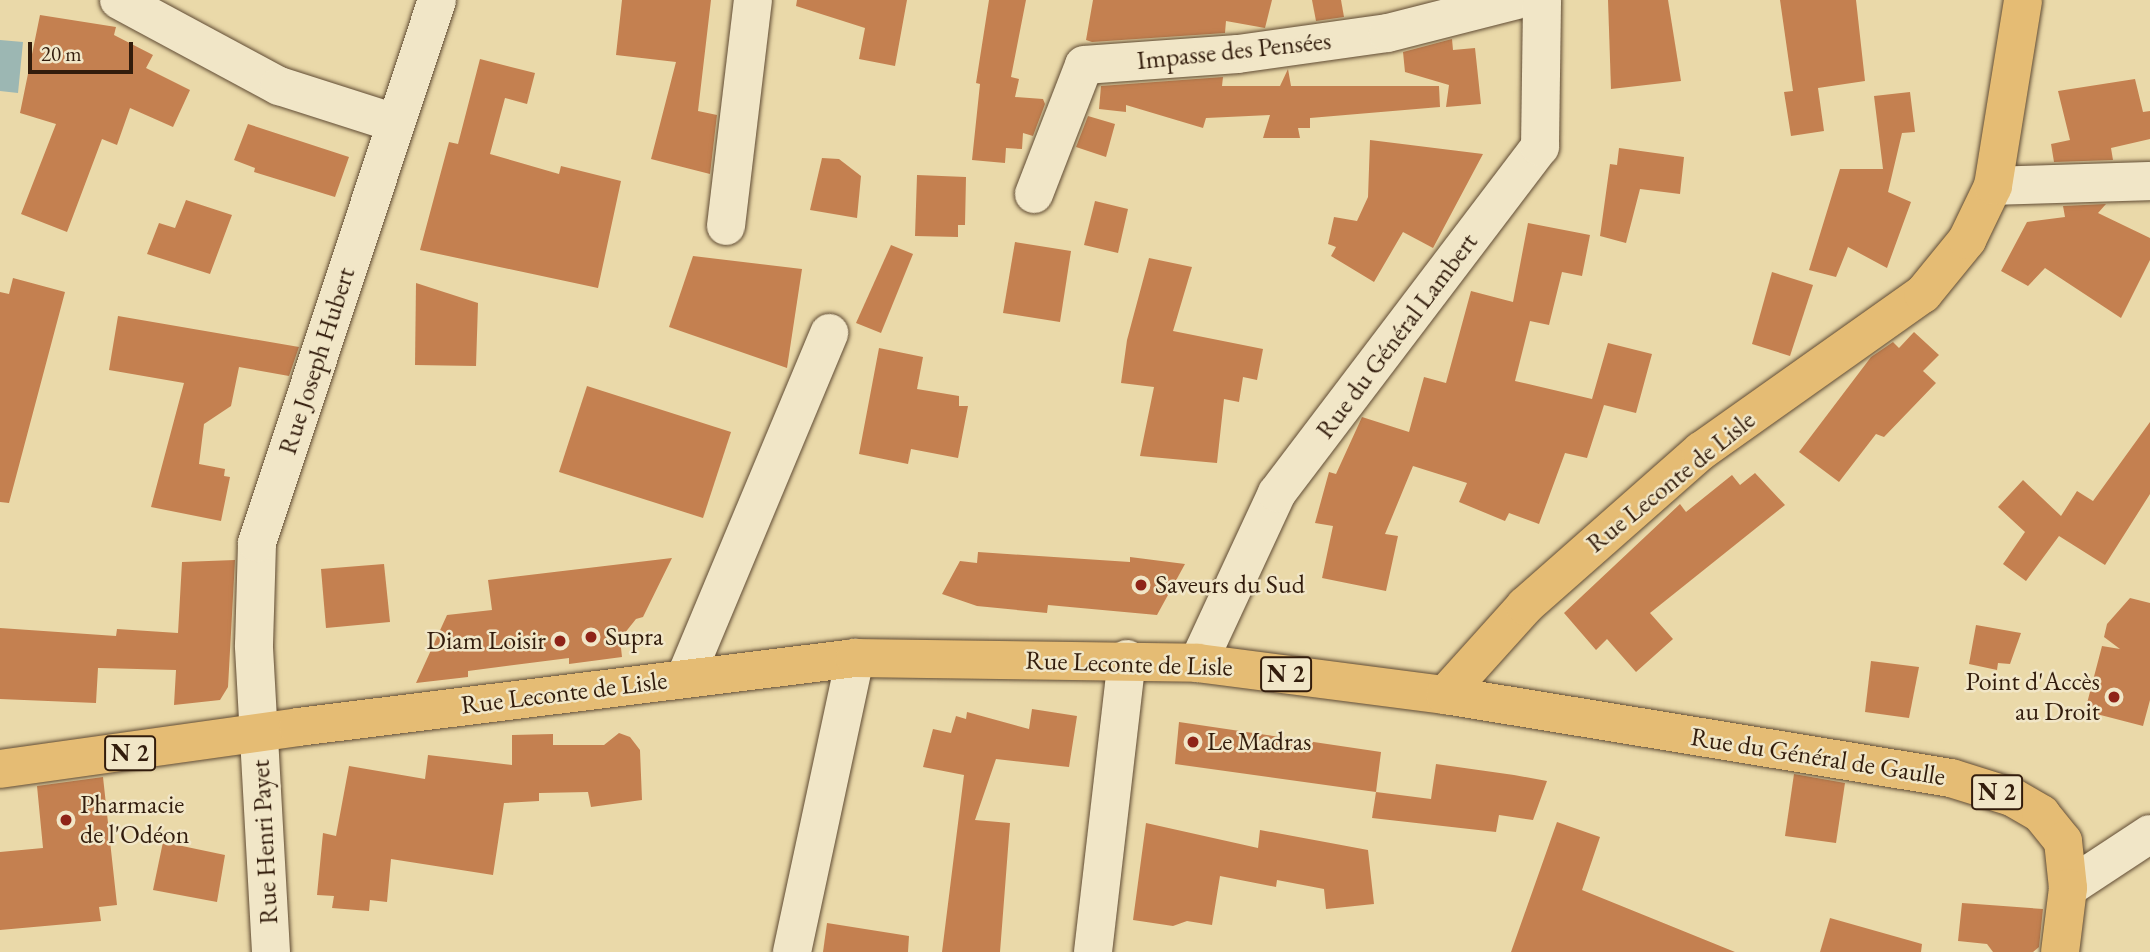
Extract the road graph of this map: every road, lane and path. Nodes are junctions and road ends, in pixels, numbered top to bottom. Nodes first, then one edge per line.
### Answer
1 (119, 0) edge
2 (437, 0) edge
3 (753, 0) edge
4 (1517, 0) edge
5 (1542, 0) edge
6 (2022, 0) edge
7 (395, 123) junction
8 (2150, 181) edge
9 (1993, 186) junction
10 (1034, 194) dead end
11 (726, 226) dead end
12 (829, 333) dead end
13 (855, 658) junction
14 (1127, 659) junction
15 (1198, 663) junction
16 (684, 678) junction
17 (1445, 695) junction
18 (260, 732) junction
19 (0, 769) edge
20 (2150, 834) edge
21 (2067, 888) junction
22 (271, 952) edge
23 (792, 952) edge
24 (1093, 952) edge
25 (2060, 952) edge

1 - 7 street
2 - 7 street, Rue Joseph Hubert
3 - 11 street
4 - 10 street, Impasse des Pensées
5 - 15 street, Rue du Général Lambert
6 - 9 main road, Rue Leconte de Lisle
7 - 18 street, Rue Joseph Hubert
8 - 9 street
9 - 17 main road, Rue Leconte de Lisle
12 - 16 street
13 - 14 main road, Rue Leconte de Lisle / N 2
13 - 16 main road, Rue Leconte de Lisle / N 2
13 - 23 street
14 - 15 main road, Rue Leconte de Lisle / N 2
14 - 24 street
15 - 17 main road, Rue Leconte de Lisle / N 2
16 - 18 main road, Rue Leconte de Lisle / N 2
17 - 21 main road, Rue du Général de Gaulle / N 2
18 - 19 main road, Rue Leconte de Lisle / N 2
18 - 22 street, Rue Henri Payet
20 - 21 street
21 - 25 main road, Rue du Général de Gaulle / N 2

